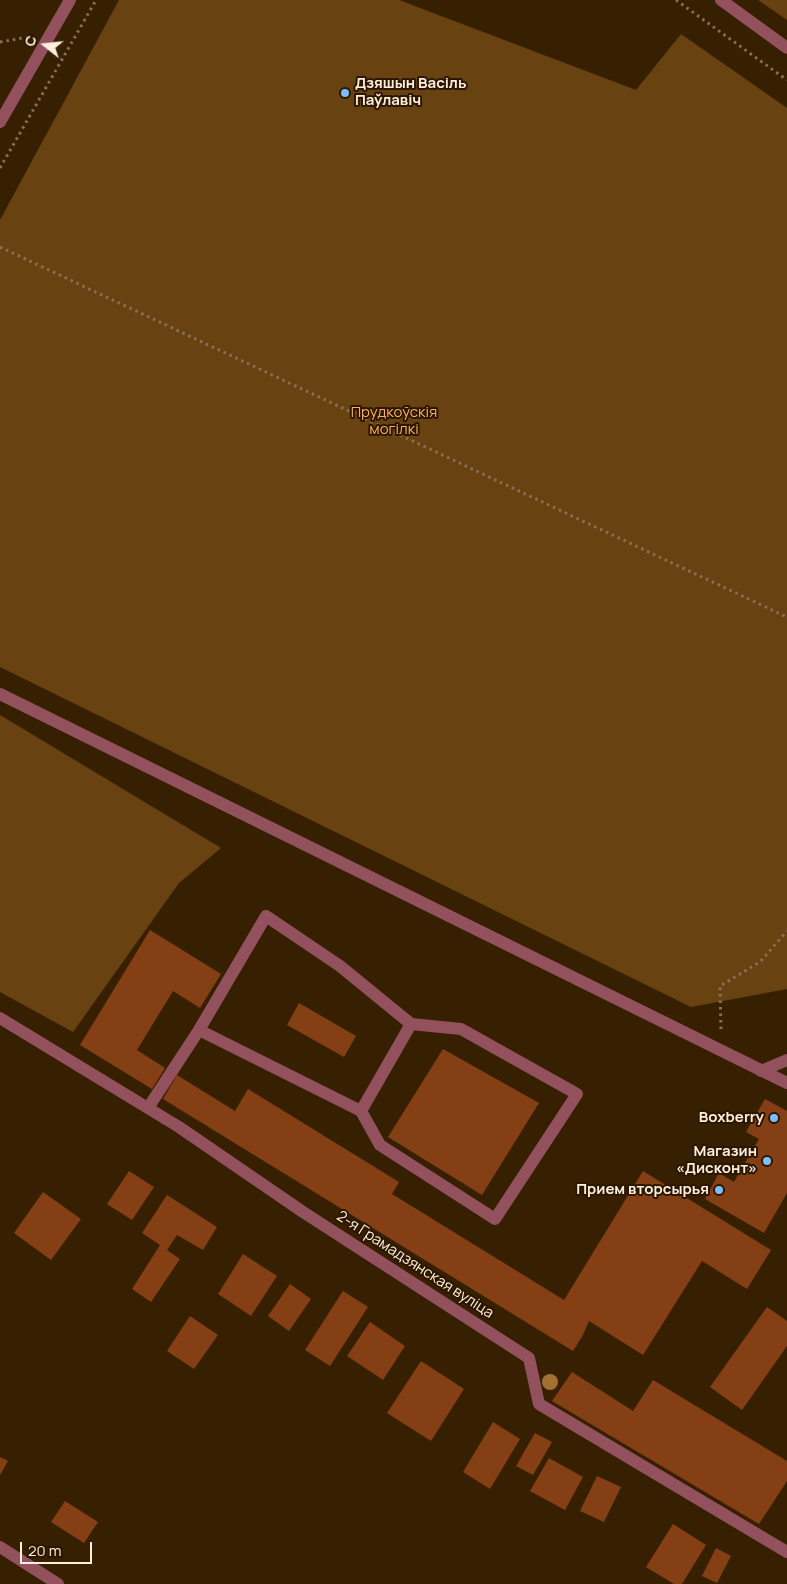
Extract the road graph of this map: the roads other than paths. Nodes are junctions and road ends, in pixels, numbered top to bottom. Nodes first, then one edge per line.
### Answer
1 (70, 0) edge
2 (721, 0) edge
3 (787, 48) edge
4 (0, 122) edge
5 (0, 694) edge
6 (0, 1018) edge
7 (411, 1024) junction
8 (199, 1030) junction
9 (787, 1060) edge
10 (762, 1072) junction
11 (787, 1083) edge
12 (148, 1108) junction
13 (361, 1111) junction
14 (0, 1548) edge
15 (787, 1552) edge
16 (58, 1584) edge

1 - 4 street
2 - 3 street
5 - 10 street
6 - 12 street, 2-я Грамадзянская вуліца
7 - 8 street
7 - 13 street
7 - 13 street
8 - 12 street
8 - 13 street
9 - 10 street
10 - 11 street
12 - 15 street, 2-я Грамадзянская вуліца
14 - 16 street

